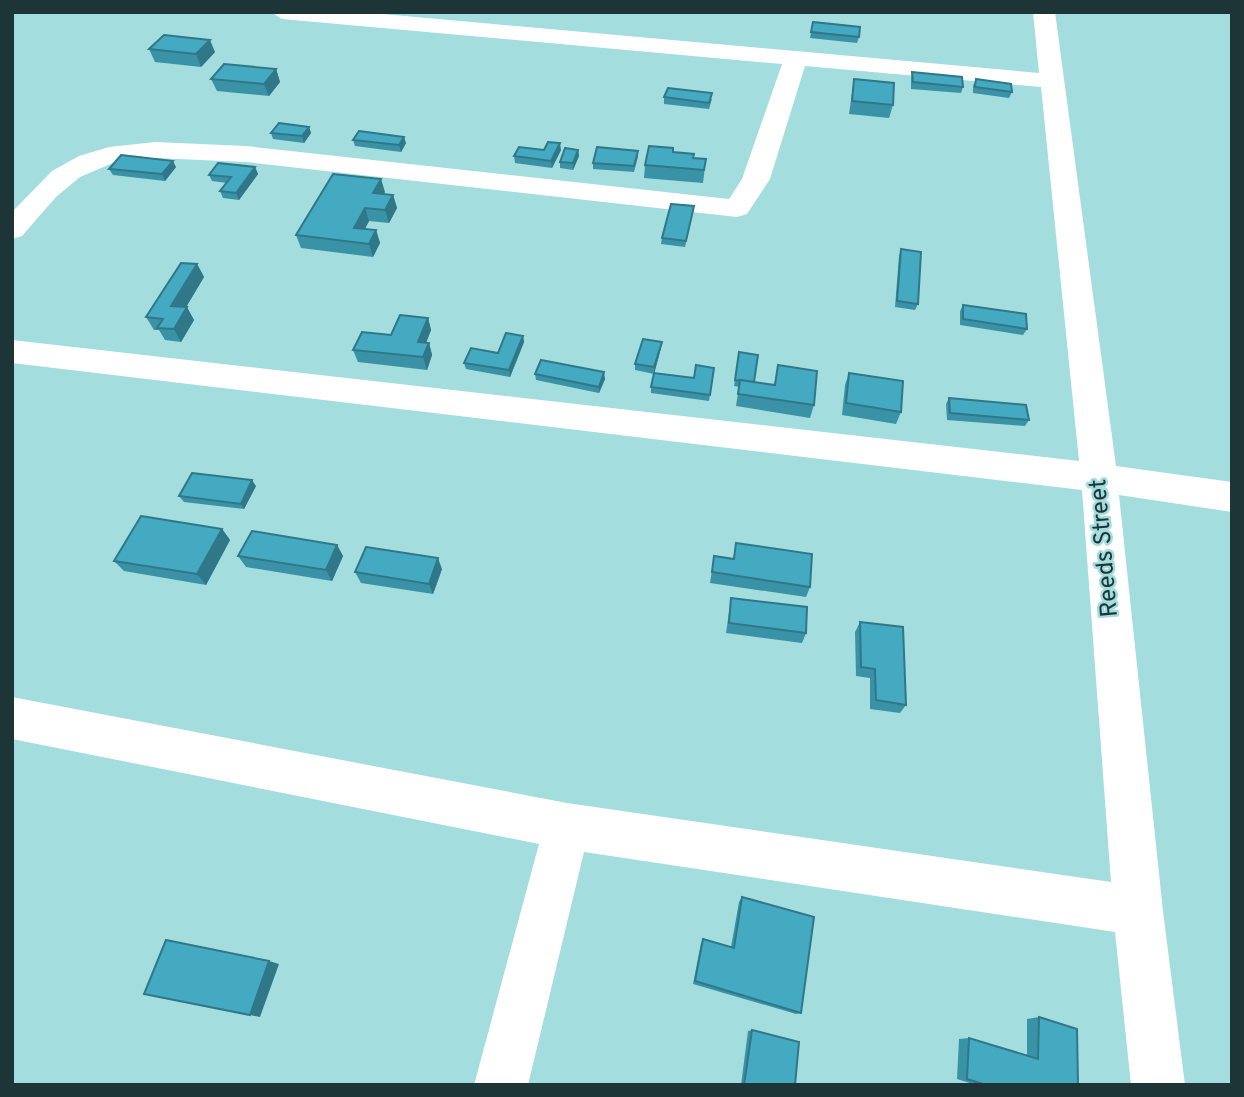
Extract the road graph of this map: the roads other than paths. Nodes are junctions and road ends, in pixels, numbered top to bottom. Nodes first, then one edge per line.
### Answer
1 (282, 12) edge
2 (1045, 12) edge
3 (451, 19) edge
4 (794, 60) junction
5 (1052, 82) junction
6 (12, 230) edge
7 (12, 351) edge
8 (1099, 478) junction
9 (1232, 497) edge
10 (12, 718) edge
11 (567, 826) junction
12 (1138, 911) junction
13 (501, 1085) edge
14 (1158, 1085) edge

1 - 3 street
2 - 5 street, Reeds Street
3 - 4 street
4 - 5 street
4 - 6 street
5 - 8 street, Reeds Street
7 - 8 street
8 - 9 street
8 - 12 street, Reeds Street
10 - 11 street
11 - 12 street
11 - 13 street
12 - 14 street, Reeds Street

